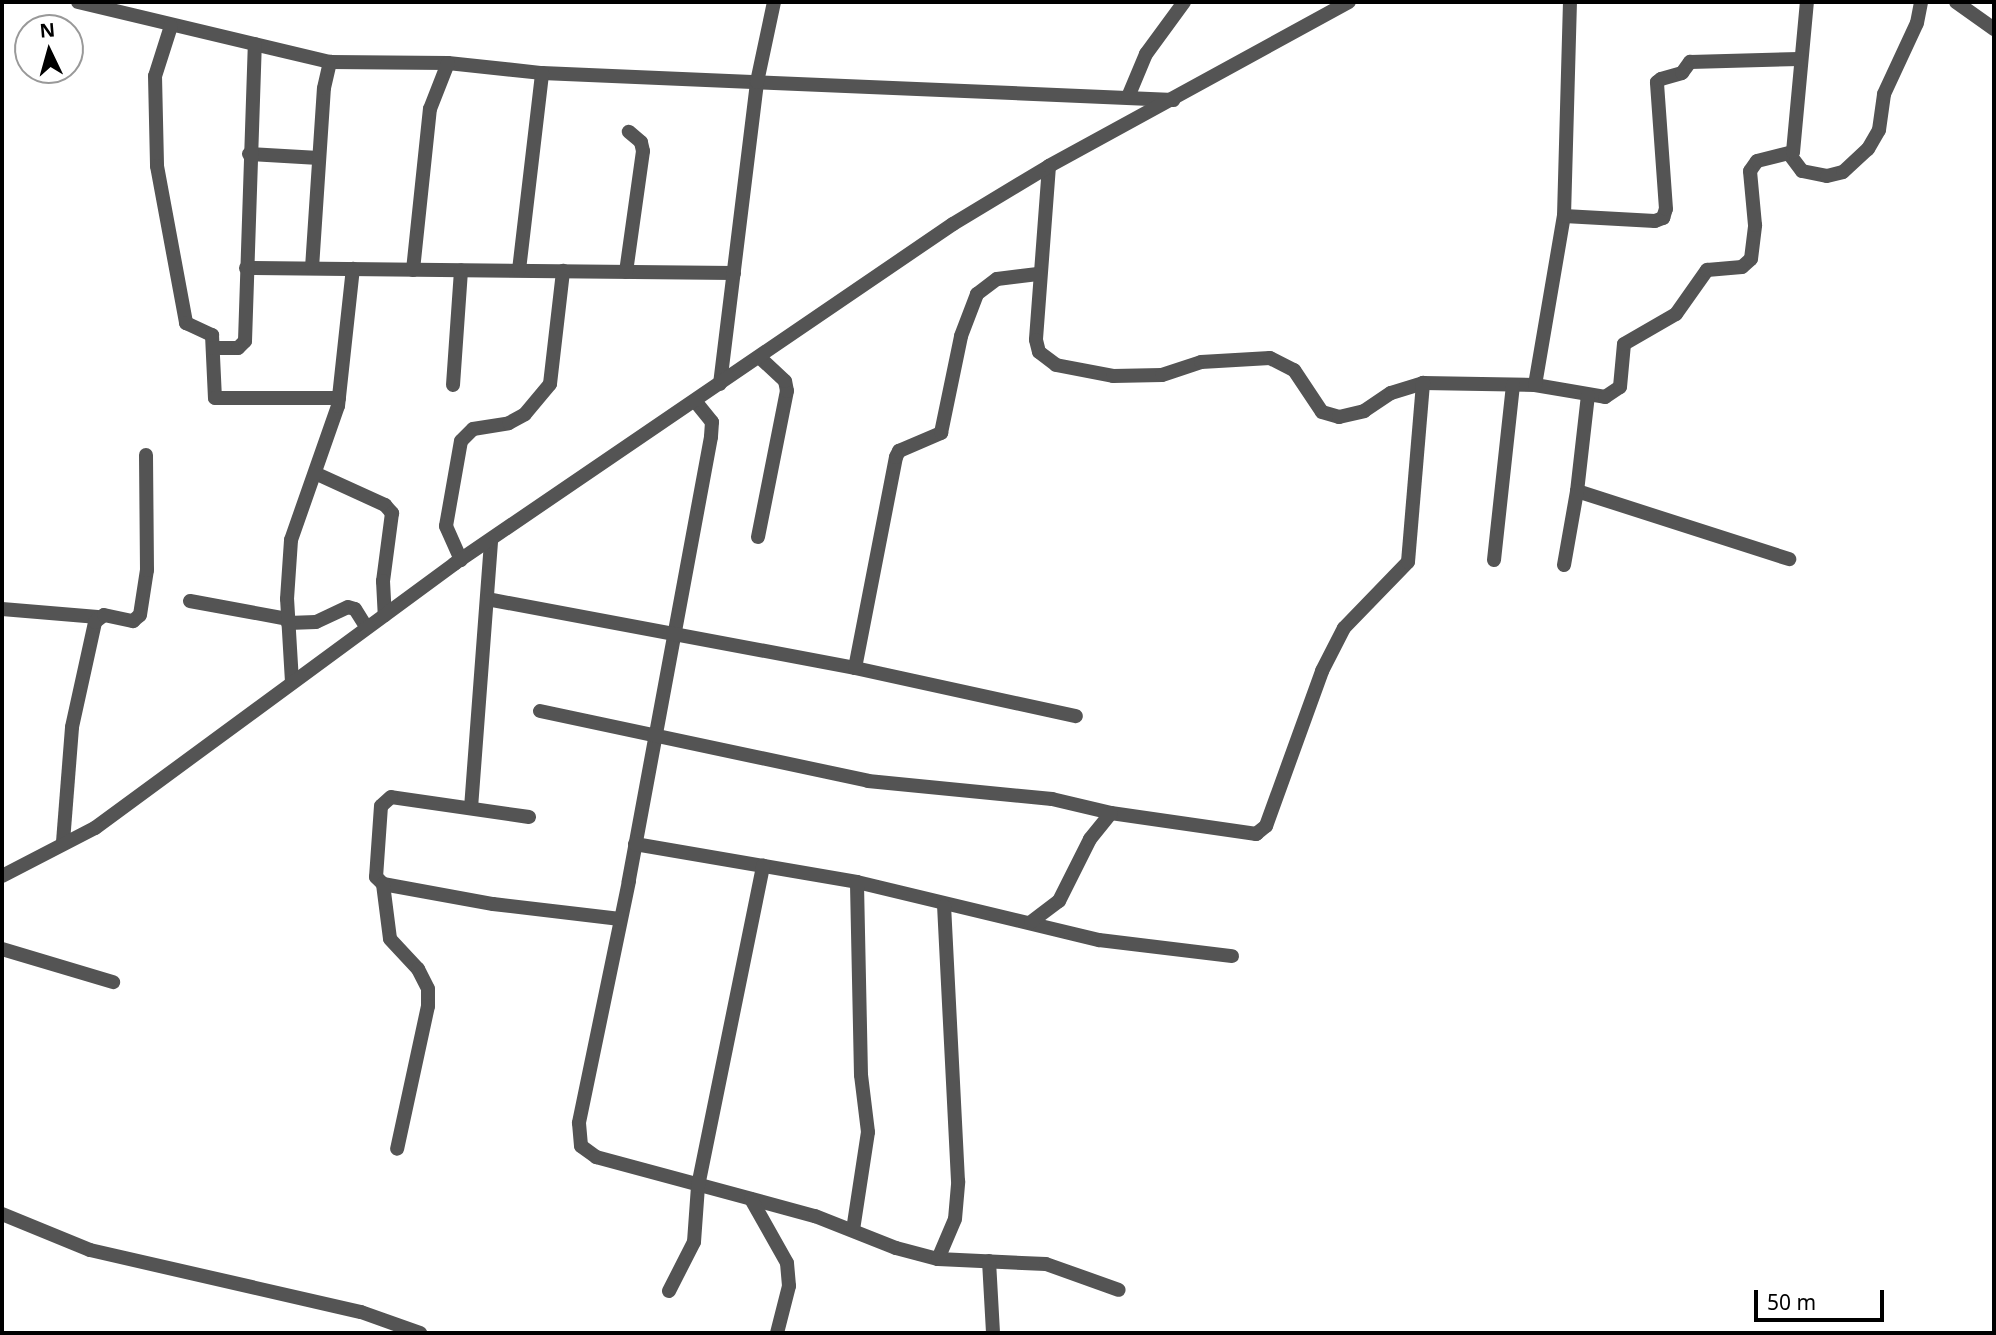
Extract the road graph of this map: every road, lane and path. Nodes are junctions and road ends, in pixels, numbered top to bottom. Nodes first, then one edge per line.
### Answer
1 (78, 2) edge
2 (774, 2) edge
3 (1184, 2) edge
4 (1349, 2) edge
5 (1570, 2) edge
6 (1807, 2) edge
7 (1921, 2) edge
8 (1956, 2) edge
9 (171, 26) junction
10 (1994, 29) edge
11 (255, 44) junction
12 (1799, 59) junction
13 (330, 62) junction
14 (448, 63) junction
15 (542, 74) junction
16 (757, 82) junction
17 (1128, 97) junction
18 (1174, 100) junction
19 (629, 132) dead end
20 (249, 154) junction
21 (1790, 155) junction
22 (319, 158) junction
23 (1049, 166) junction
24 (1564, 216) junction
25 (246, 268) junction
26 (312, 268) junction
27 (353, 269) junction
28 (413, 270) junction
29 (461, 270) junction
30 (519, 271) junction
31 (564, 271) junction
32 (626, 272) junction
33 (734, 273) junction
34 (1038, 274) junction
35 (213, 348) junction
36 (760, 358) junction
37 (1423, 383) junction
38 (453, 384) dead end
39 (720, 384) junction
40 (1513, 385) junction
41 (1535, 385) junction
42 (1588, 395) junction
43 (339, 398) junction
44 (695, 401) junction
45 (146, 455) dead end
46 (317, 474) junction
47 (1577, 491) junction
48 (758, 537) dead end
49 (491, 540) junction
50 (1788, 559) dead end
51 (461, 560) junction
52 (1494, 560) dead end
53 (1564, 565) dead end
54 (487, 599) junction
55 (190, 601) dead end
56 (2, 609) edge
57 (385, 615) junction
58 (98, 617) junction
59 (288, 621) junction
60 (367, 628) junction
61 (672, 632) junction
62 (855, 668) junction
63 (292, 682) junction
64 (540, 711) dead end
65 (1076, 716) dead end
66 (654, 735) junction
67 (471, 808) junction
68 (1111, 813) junction
69 (529, 817) dead end
70 (63, 842) junction
71 (635, 844) junction
72 (763, 866) junction
73 (2, 876) edge
74 (857, 883) junction
75 (383, 884) junction
76 (944, 906) junction
77 (620, 919) junction
78 (1031, 922) junction
79 (2, 949) edge
80 (1232, 956) dead end
81 (113, 982) dead end
82 (397, 1149) dead end
83 (698, 1186) junction
84 (751, 1199) junction
85 (2, 1214) edge
86 (853, 1230) junction
87 (939, 1259) junction
88 (989, 1261) junction
89 (1119, 1290) dead end
90 (670, 1291) dead end
91 (420, 1333) edge
92 (777, 1333) edge
93 (993, 1333) edge

1 - 9 street
2 - 16 street
3 - 17 street
4 - 18 street
5 - 24 street
6 - 12 street
7 - 21 street
8 - 10 street
9 - 11 street
9 - 35 street
11 - 13 street
11 - 20 street
12 - 21 street
12 - 24 street
13 - 14 street
13 - 22 street
14 - 15 street
14 - 28 street
15 - 16 street
15 - 30 street
16 - 17 street
16 - 33 street
17 - 18 street
18 - 23 street
19 - 32 street
20 - 22 street
20 - 25 street
21 - 42 street
22 - 26 street
23 - 34 street
23 - 36 street
24 - 41 street
25 - 26 street
25 - 35 street
26 - 27 street
27 - 28 street
27 - 43 street
28 - 29 street
29 - 30 street
29 - 38 street
30 - 31 street
31 - 32 street
31 - 51 street
32 - 33 street
33 - 39 street
34 - 37 street
34 - 62 street
35 - 43 street
36 - 39 street
36 - 48 street
37 - 40 street
37 - 68 street
39 - 44 street
40 - 41 street
40 - 52 street
41 - 42 street
42 - 47 street
43 - 46 street
44 - 49 street
44 - 61 street
45 - 58 street
46 - 57 street
46 - 59 street
47 - 50 street
47 - 53 street
49 - 51 street
49 - 54 street
51 - 57 street
54 - 61 street
54 - 67 street
55 - 59 street
56 - 58 street
57 - 60 street
58 - 70 street
59 - 60 street
59 - 63 street
60 - 63 street
61 - 62 street
61 - 66 street
62 - 65 street
63 - 70 street
64 - 66 street
66 - 68 street
66 - 71 street
67 - 69 street
67 - 75 street
68 - 78 street
70 - 73 street
71 - 72 street
71 - 77 street
72 - 74 street
72 - 83 street
74 - 76 street
74 - 86 street
75 - 77 street
75 - 82 street
76 - 78 street
76 - 87 street
77 - 83 street
78 - 80 street
79 - 81 street
83 - 84 street
83 - 90 street
84 - 86 street
84 - 92 street
85 - 91 street
86 - 87 street
87 - 88 street
88 - 89 street
88 - 93 street

